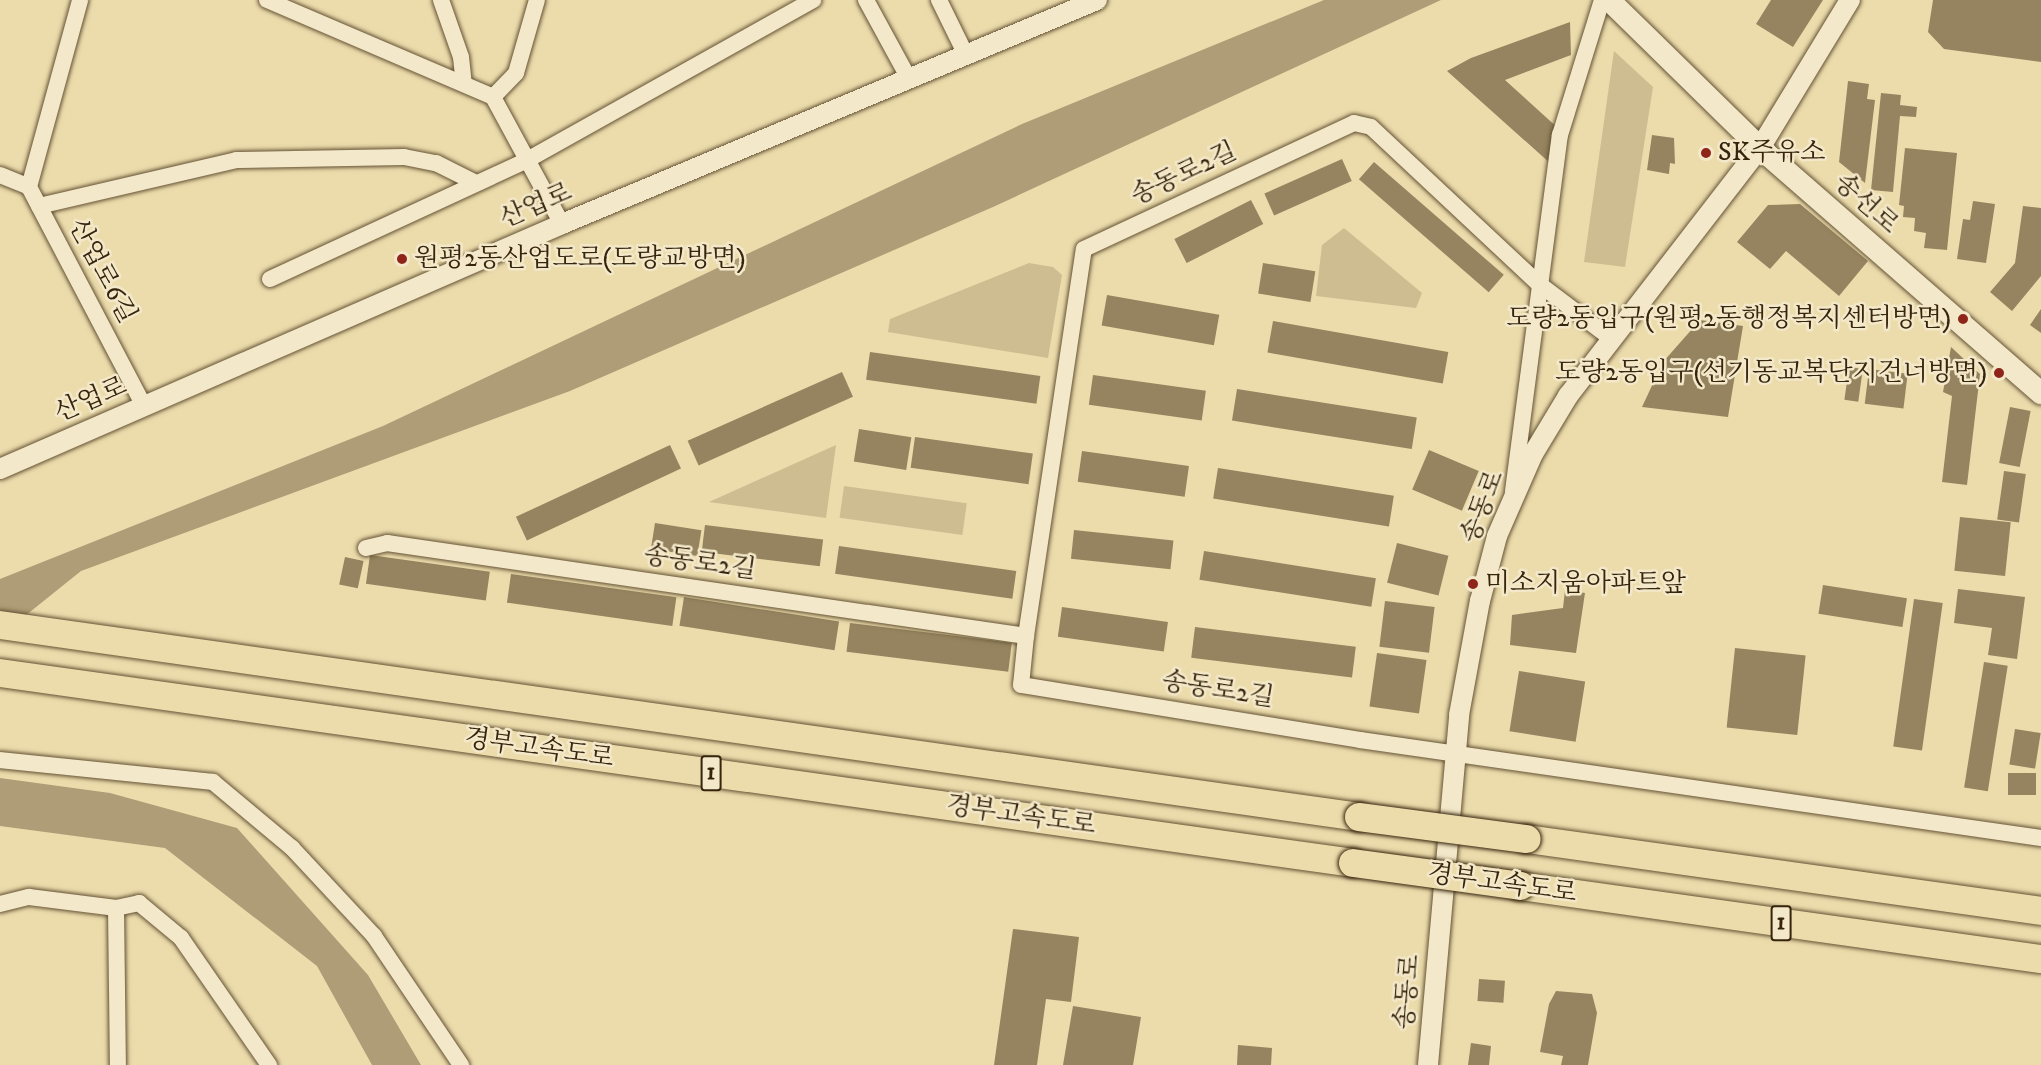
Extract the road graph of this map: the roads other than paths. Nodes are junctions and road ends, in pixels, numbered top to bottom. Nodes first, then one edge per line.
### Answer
1 (80, 0) edge
2 (267, 0) edge
3 (441, 0) edge
4 (537, 0) edge
5 (813, 0) edge
6 (866, 0) edge
7 (939, 0) edge
8 (1097, 0) edge
9 (1602, 0) edge
10 (1609, 0) edge
11 (1850, 0) edge
12 (966, 55) junction
13 (909, 79) junction
14 (464, 84) junction
15 (493, 97) junction
16 (1760, 148) junction
17 (527, 160) junction
18 (0, 175) edge
19 (476, 183) junction
20 (29, 187) junction
21 (39, 206) junction
22 (562, 224) junction
23 (270, 279) dead end
24 (1539, 285) junction
25 (1612, 339) junction
26 (2041, 393) edge
27 (144, 406) junction
28 (0, 469) edge
29 (1511, 504) junction
30 (366, 548) dead end
31 (0, 625) edge
32 (1026, 636) junction
33 (0, 673) edge
34 (1455, 753) junction
35 (0, 760) edge
36 (2041, 838) edge
37 (0, 904) edge
38 (116, 908) junction
39 (2041, 910) edge
40 (2041, 959) edge
41 (118, 1065) edge
42 (270, 1065) edge
43 (461, 1065) edge
44 (1428, 1065) edge

1 - 20 street
2 - 14 street
3 - 14 street
4 - 15 street
5 - 17 street
6 - 13 street
7 - 12 street
8 - 12 street, 산업로
9 - 24 street
10 - 16 main road, 송선로
11 - 16 street, 송동로
12 - 13 street, 산업로
13 - 22 street, 산업로
14 - 15 street
15 - 17 street
16 - 25 street, 송동로
16 - 26 main road, 송선로
17 - 19 street
17 - 22 street
18 - 20 street
19 - 21 street
19 - 23 street
20 - 21 street, 산업로6길
21 - 27 street, 산업로6길
22 - 27 street, 산업로
24 - 25 street, 송동로2길
24 - 29 street
24 - 32 street, 송동로2길
25 - 29 street, 송동로
27 - 28 street, 산업로
29 - 34 street, 송동로
30 - 32 street, 송동로2길
31 - 39 highway, 경부고속도로 / 1, bridge
32 - 34 street, 송동로2길
33 - 40 highway, 경부고속도로 / 1, bridge
34 - 36 street
34 - 44 street, 송동로
35 - 43 street
37 - 38 street
38 - 41 street
38 - 42 street

